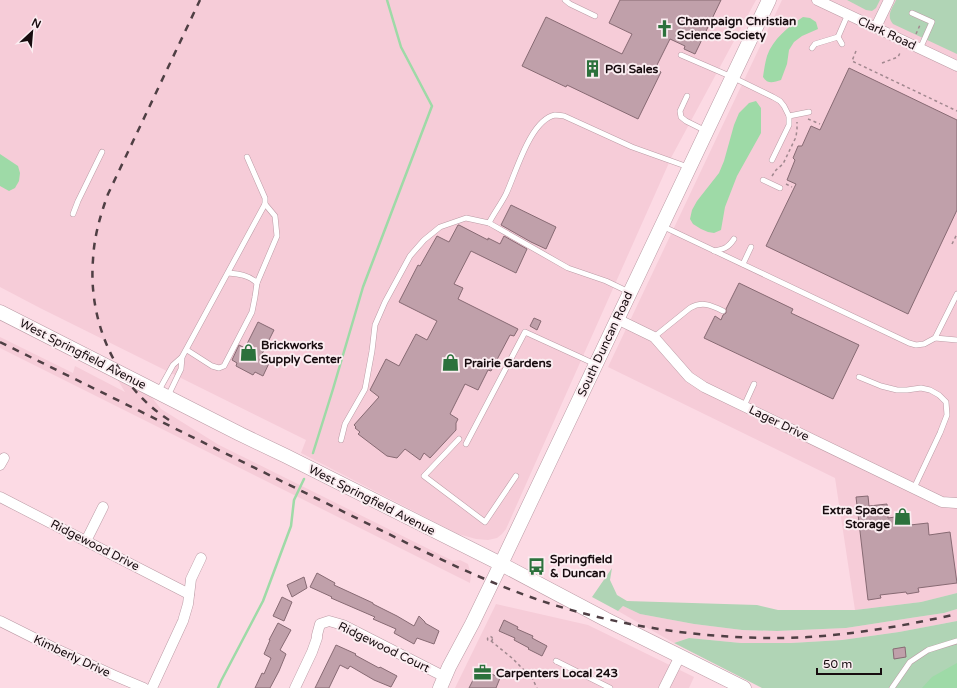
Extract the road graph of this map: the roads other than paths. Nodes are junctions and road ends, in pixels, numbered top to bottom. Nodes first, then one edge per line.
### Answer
1 (566, 0) edge
2 (769, 0) edge
3 (817, 0) edge
4 (889, 0) edge
5 (912, 13) dead end
6 (848, 14) junction
7 (595, 16) dead end
8 (876, 27) junction
9 (838, 37) junction
10 (842, 44) dead end
11 (812, 48) dead end
12 (920, 48) junction
13 (681, 55) dead end
14 (955, 64) edge
15 (732, 77) junction
16 (687, 96) dead end
17 (810, 112) dead end
18 (789, 116) junction
19 (706, 131) junction
20 (102, 152) dead end
21 (247, 157) dead end
22 (772, 160) dead end
23 (689, 168) junction
24 (763, 180) dead end
25 (780, 188) dead end
26 (266, 204) junction
27 (74, 214) dead end
28 (489, 223) junction
29 (661, 226) junction
30 (734, 240) dead end
31 (752, 246) dead end
32 (713, 250) junction
33 (743, 264) junction
34 (228, 272) junction
35 (257, 283) junction
36 (630, 293) junction
37 (957, 294) edge
38 (723, 311) dead end
39 (0, 312) edge
40 (617, 319) junction
41 (654, 337) junction
42 (935, 338) junction
43 (957, 340) edge
44 (187, 350) junction
45 (182, 357) junction
46 (596, 364) junction
47 (859, 376) dead end
48 (754, 384) dead end
49 (163, 394) junction
50 (744, 406) junction
51 (459, 439) dead end
52 (341, 440) dead end
53 (466, 444) dead end
54 (516, 476) dead end
55 (914, 488) junction
56 (0, 497) edge
57 (956, 503) edge
58 (103, 507) dead end
59 (86, 541) junction
60 (201, 558) dead end
61 (501, 564) junction
62 (189, 594) junction
63 (0, 621) edge
64 (957, 641) edge
65 (680, 656) junction
66 (556, 660) dead end
67 (442, 682) edge
68 (144, 688) edge
69 (152, 688) edge
70 (295, 688) edge
71 (610, 688) edge
72 (664, 688) edge
73 (744, 688) edge
74 (892, 688) edge

1 - 7 lane
2 - 15 main road, South Duncan Road
3 - 6 street, Clark Road
4 - 8 street
5 - 12 lane
6 - 8 street, Clark Road
6 - 9 lane
8 - 12 street, Clark Road
9 - 10 lane
9 - 11 lane
12 - 14 street, Clark Road
13 - 15 lane
15 - 18 lane
15 - 19 main road, South Duncan Road
16 - 19 lane
17 - 18 lane
18 - 22 lane
19 - 23 main road, South Duncan Road
20 - 27 lane
21 - 26 lane
23 - 28 lane
23 - 29 main road, South Duncan Road
24 - 25 lane
26 - 34 lane
26 - 35 lane
28 - 36 lane
28 - 52 lane
29 - 32 lane
29 - 36 main road, South Duncan Road
30 - 32 lane
31 - 33 lane
32 - 33 lane
33 - 42 lane
34 - 35 lane
34 - 44 lane
35 - 44 lane
36 - 40 main road, South Duncan Road
37 - 42 lane
38 - 41 lane
39 - 49 main road, West Springfield Avenue
40 - 41 street, Lager Drive
40 - 46 main road, South Duncan Road
41 - 50 street, Lager Drive
42 - 43 lane
44 - 45 lane
45 - 49 lane
45 - 49 lane
46 - 53 lane
46 - 61 main road, South Duncan Road
47 - 55 lane
48 - 50 lane
49 - 61 main road, West Springfield Avenue
50 - 55 street, Lager Drive
51 - 54 lane
55 - 57 street, Lager Drive
56 - 59 street, Ridgewood Drive
58 - 59 street
59 - 62 street, Ridgewood Drive
60 - 62 street
61 - 65 main road, West Springfield Avenue
61 - 67 main road, South Duncan Road
62 - 69 street
63 - 68 street, Kimberly Drive
64 - 74 lane
65 - 72 street
65 - 73 main road, West Springfield Avenue
66 - 71 lane
67 - 70 street, Ridgewood Court

